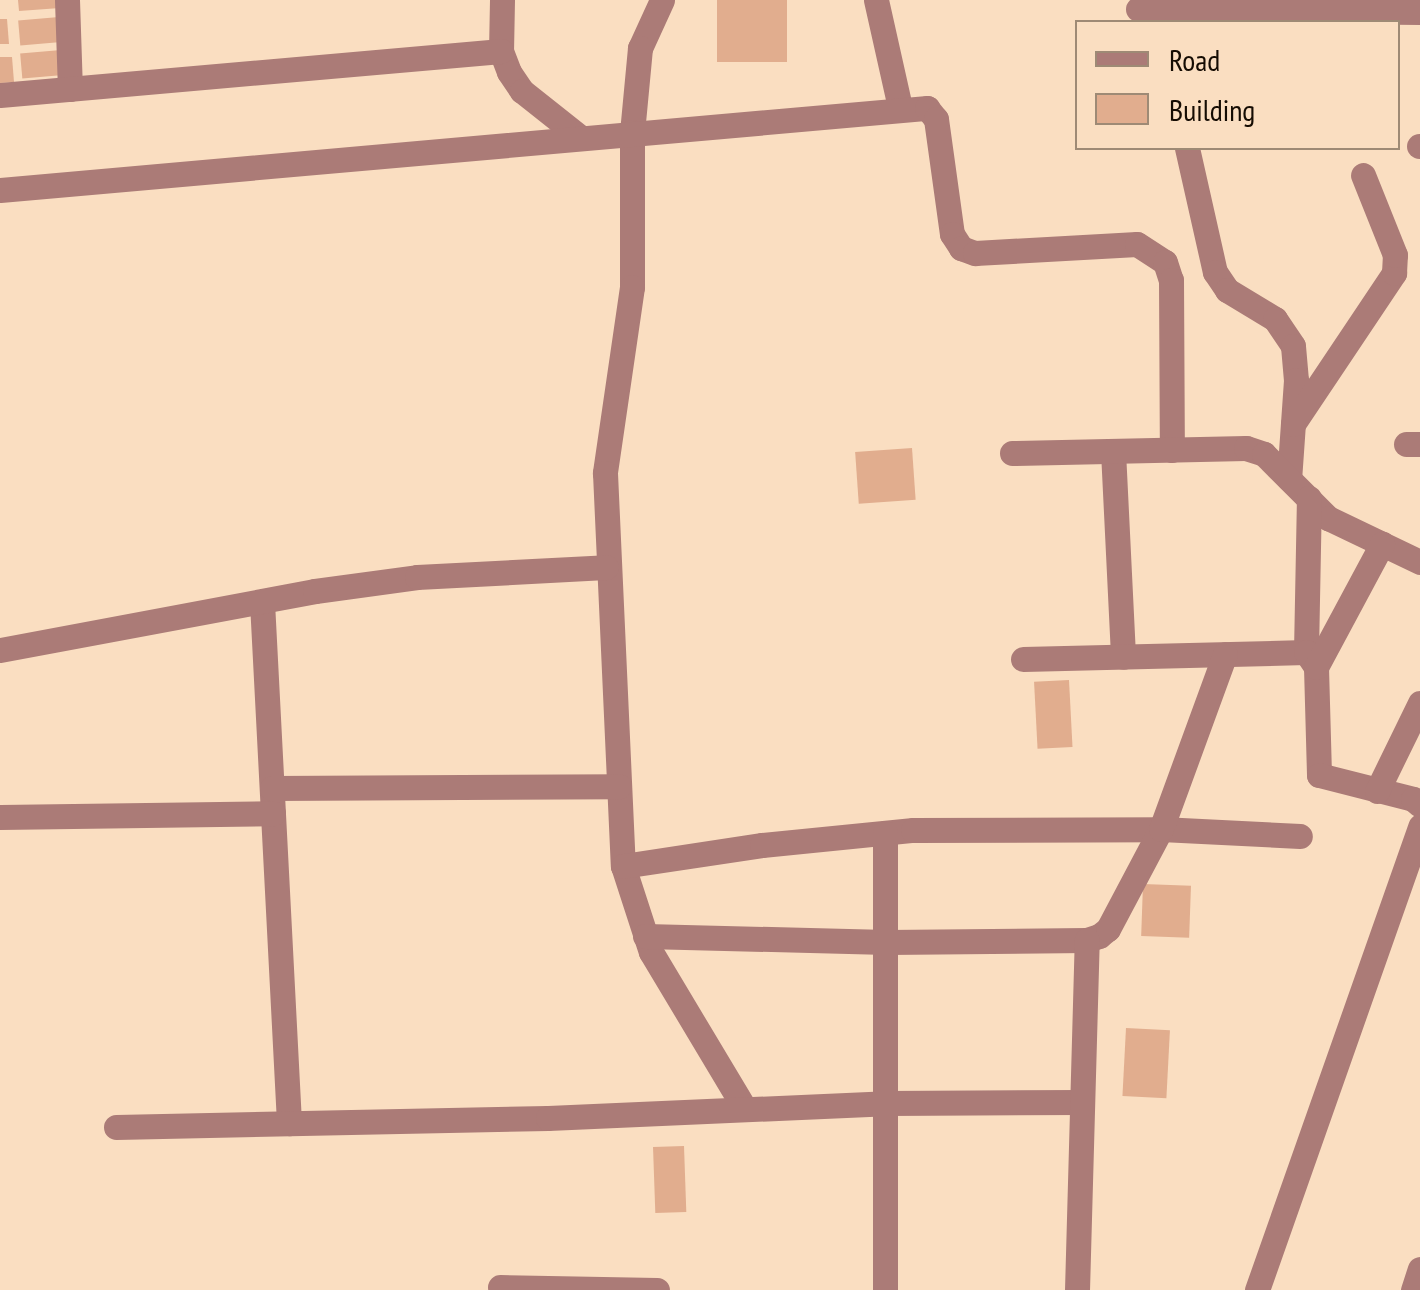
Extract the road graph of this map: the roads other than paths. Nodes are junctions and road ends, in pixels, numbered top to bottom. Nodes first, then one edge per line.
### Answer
1 (67, 0) edge
2 (502, 0) edge
3 (662, 0) edge
4 (876, 0) edge
5 (1374, 6) edge
6 (1139, 11) edge
7 (1420, 12) edge
8 (501, 50) junction
9 (70, 89) junction
10 (0, 95) edge
11 (900, 107) junction
12 (632, 132) junction
13 (580, 136) junction
14 (1187, 150) edge
15 (1363, 175) dead end
16 (0, 190) edge
17 (1171, 280) junction
18 (1223, 284) junction
19 (1292, 425) junction
20 (1172, 450) junction
21 (1113, 451) junction
22 (1012, 453) dead end
23 (1289, 480) junction
24 (1309, 498) junction
25 (1382, 544) junction
26 (1420, 562) edge
27 (606, 568) junction
28 (262, 602) junction
29 (0, 650) edge
30 (1225, 654) junction
31 (1123, 657) junction
32 (1311, 659) junction
33 (1023, 660) dead end
34 (1420, 702) edge
35 (619, 786) junction
36 (1377, 791) junction
37 (272, 801) junction
38 (1420, 804) edge
39 (0, 817) edge
40 (1420, 826) edge
41 (1161, 829) junction
42 (885, 833) junction
43 (1300, 836) dead end
44 (624, 866) junction
45 (646, 936) junction
46 (1087, 940) junction
47 (887, 942) junction
48 (886, 1102) junction
49 (1082, 1102) junction
50 (745, 1109) junction
51 (288, 1124) junction
52 (116, 1127) dead end
53 (1420, 1270) edge
54 (500, 1287) dead end
55 (657, 1290) edge
56 (884, 1290) edge
57 (1077, 1290) edge
58 (1257, 1290) edge
59 (1412, 1290) edge

1 - 9 street
2 - 8 street
3 - 12 street
4 - 11 street
5 - 6 street
5 - 7 street
8 - 9 street
8 - 13 street
9 - 10 street
11 - 12 street
11 - 17 street
12 - 13 street
12 - 27 street
13 - 16 street
14 - 18 street
15 - 19 street
17 - 18 street
17 - 20 street
18 - 19 street
19 - 23 street
20 - 21 street
20 - 23 street
21 - 22 street
21 - 31 street
23 - 24 street
24 - 25 street
24 - 32 street
25 - 26 street
25 - 32 street
27 - 28 street
27 - 35 street
28 - 29 street
28 - 37 street
30 - 31 street
30 - 32 street
30 - 41 street
31 - 33 street
32 - 36 street
34 - 36 street
35 - 37 street
35 - 44 street
36 - 38 street
37 - 39 street
37 - 51 street
40 - 58 street
41 - 42 street
41 - 43 street
41 - 46 street
42 - 44 street
42 - 47 street
44 - 45 street
45 - 47 street
45 - 50 street
46 - 47 street
46 - 49 street
47 - 48 street
48 - 49 street
48 - 50 street
48 - 56 street
49 - 57 street
50 - 51 street
51 - 52 street
53 - 59 street
54 - 55 street

